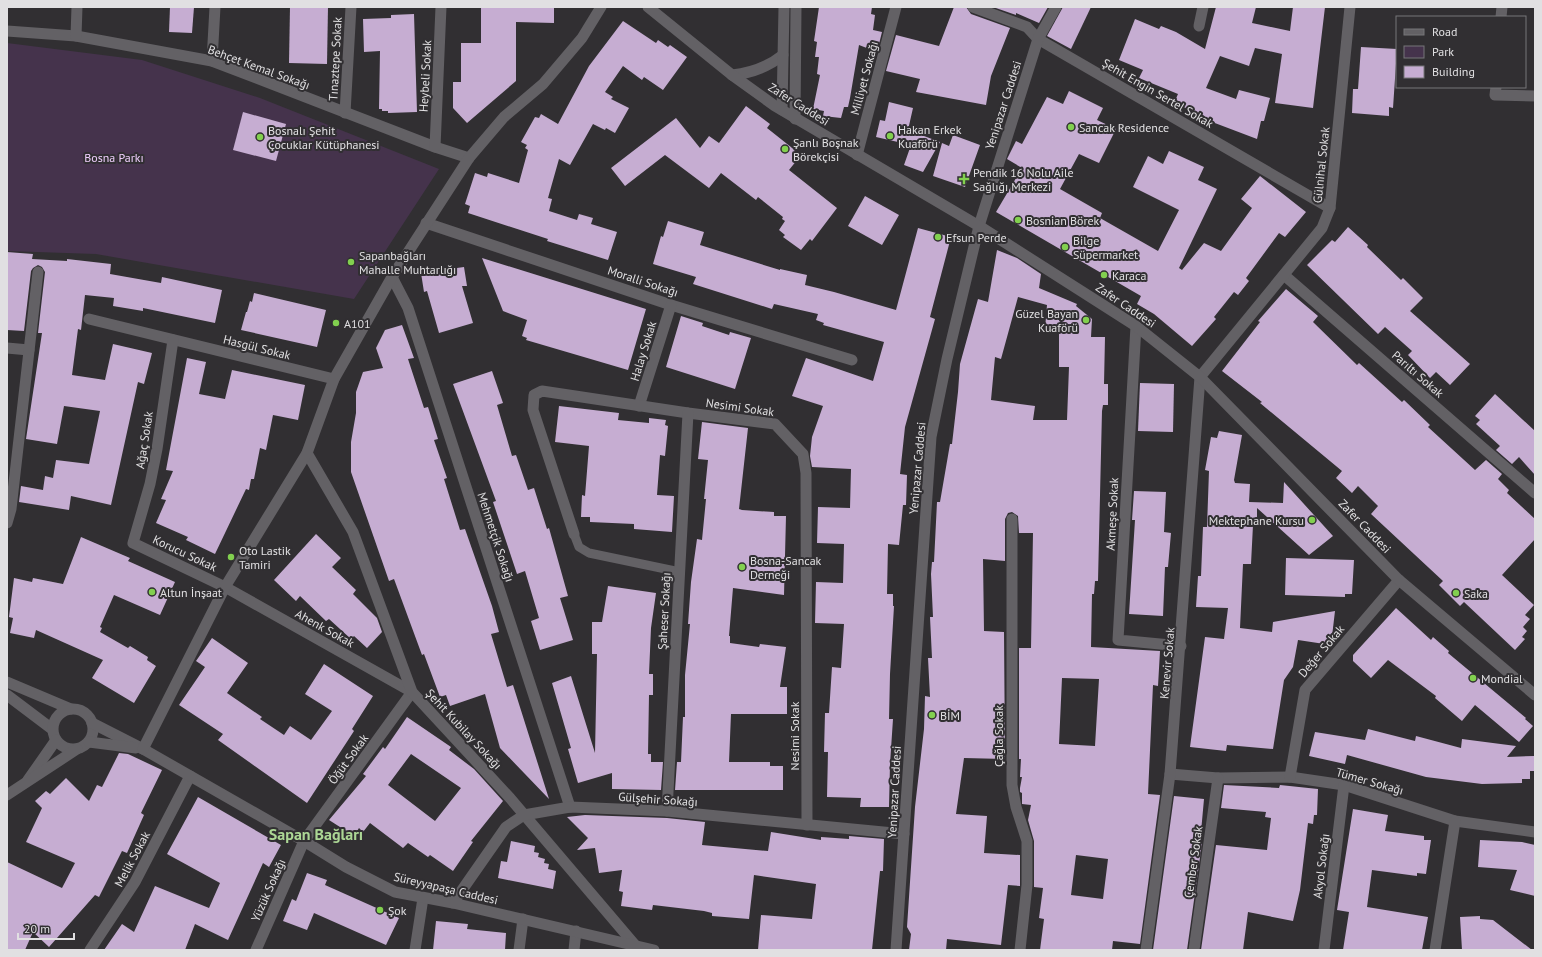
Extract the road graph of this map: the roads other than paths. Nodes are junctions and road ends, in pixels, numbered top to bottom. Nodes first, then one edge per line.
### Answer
1 (77, 7) edge
2 (215, 7) edge
3 (351, 7) edge
4 (441, 7) edge
5 (602, 7) edge
6 (648, 7) edge
7 (784, 7) edge
8 (796, 7) edge
9 (896, 7) edge
10 (973, 7) edge
11 (1056, 7) edge
12 (1203, 7) edge
13 (1350, 7) edge
14 (1199, 26) dead end
15 (7, 31) edge
16 (76, 36) junction
17 (1038, 39) junction
18 (783, 55) junction
19 (212, 61) junction
20 (732, 75) junction
21 (1496, 91) edge
22 (1535, 96) edge
23 (782, 110) junction
24 (345, 113) junction
25 (795, 119) junction
26 (435, 147) junction
27 (857, 155) junction
28 (469, 158) junction
29 (1330, 208) junction
30 (426, 223) junction
31 (979, 226) junction
32 (38, 272) dead end
33 (1284, 275) junction
34 (392, 277) junction
35 (671, 305) junction
36 (89, 319) dead end
37 (1136, 326) junction
38 (173, 340) junction
39 (7, 348) edge
40 (29, 350) junction
41 (852, 360) dead end
42 (1200, 377) junction
43 (334, 379) junction
44 (639, 406) junction
45 (688, 413) junction
46 (307, 453) junction
47 (1535, 493) edge
48 (1012, 519) dead end
49 (7, 523) edge
50 (574, 534) joint
51 (133, 543) joint
52 (680, 572) junction
53 (1400, 580) junction
54 (225, 587) junction
55 (1181, 646) junction
56 (7, 682) edge
57 (412, 692) junction
58 (1535, 695) edge
59 (7, 696) edge
60 (71, 709) junction
61 (92, 723) junction
62 (54, 735) junction
63 (88, 742) junction
64 (77, 749) junction
65 (143, 749) junction
66 (1170, 774) junction
67 (190, 776) junction
68 (1290, 777) junction
69 (1218, 778) junction
70 (24, 785) junction
71 (1344, 785) junction
72 (7, 795) edge
73 (570, 807) junction
74 (667, 811) junction
75 (524, 815) junction
76 (1455, 821) junction
77 (807, 825) junction
78 (1535, 832) edge
79 (904, 834) junction
80 (304, 841) junction
81 (423, 898) junction
82 (453, 903) junction
83 (524, 919) junction
84 (576, 931) junction
85 (635, 945) junction
86 (90, 950) edge
87 (256, 950) edge
88 (416, 950) edge
89 (519, 950) edge
90 (574, 950) edge
91 (654, 950) edge
92 (896, 950) edge
93 (1020, 950) edge
94 (1146, 950) edge
95 (1194, 950) edge
96 (1324, 950) edge
97 (1435, 950) edge

1 - 16 street
2 - 19 street
3 - 24 street, Tınaztepe Sokak
4 - 26 street, Heybeli Sokak
5 - 28 street
6 - 20 street, Zafer Caddesi
7 - 18 street
8 - 25 street
9 - 27 street, Milliyet Sokağı
10 - 17 street, Şehit Engin Sertel Sokak
11 - 17 street, Yenipazar Caddesi
12 - 14 street
13 - 29 street, Gülnihal Sokak
15 - 16 street, Behçet Kemal Sokağı
16 - 19 street, Behçet Kemal Sokağı
17 - 29 street, Şehit Engin Sertel Sokak
17 - 31 street, Yenipazar Caddesi
18 - 20 street
18 - 23 street
19 - 24 street, Behçet Kemal Sokağı
20 - 23 street, Zafer Caddesi
21 - 22 street
23 - 25 street, Zafer Caddesi
24 - 26 street, Behçet Kemal Sokağı
25 - 27 street, Zafer Caddesi
26 - 28 street, Behçet Kemal Sokağı
27 - 31 street, Zafer Caddesi
28 - 30 street
29 - 33 street, Gülnihal Sokak
30 - 34 street
30 - 35 street, Moralli Sokağı
31 - 37 street, Zafer Caddesi
31 - 79 street, Yenipazar Caddesi
32 - 40 street
33 - 42 street, Gülnihal Sokak
33 - 47 street, Parıltı Sokak
34 - 43 street
34 - 73 street, Mehmetçik Sokağı
35 - 41 street, Moralli Sokağı
35 - 44 street, Halay Sokak
36 - 38 street, Hasgül Sokak
37 - 42 street, Zafer Caddesi
37 - 55 street, Akmeşe Sokak
38 - 43 street, Hasgül Sokak
38 - 51 street, Ağaç Sokak
39 - 40 street
40 - 49 street
42 - 53 street, Zafer Caddesi
42 - 55 street, Kenevir Sokak
43 - 46 street
44 - 45 street, Nesimi Sokak
44 - 50 street, Nesimi Sokak
45 - 52 street, Şaheser Sokağı
45 - 77 street, Nesimi Sokak
46 - 54 street
46 - 57 street, Şehit Kubilay Sokağı
48 - 93 street, Çağla Sokak
50 - 52 lane
51 - 54 street, Korucu Sokak
52 - 74 street, Şaheser Sokağı
53 - 58 street, Zafer Caddesi
53 - 68 street, Değer Sokak
54 - 57 street, Ahenk Sokak
54 - 65 street
55 - 66 street, Kenevir Sokak
56 - 60 street
57 - 75 street, Şehit Kubilay Sokağı
57 - 80 street, Öğüt Sokak
59 - 62 street
60 - 61 street
60 - 62 street
61 - 63 street
61 - 65 street, Süreyyapaşa Caddesi
62 - 64 street
62 - 70 street
63 - 64 street
63 - 65 street
64 - 70 street
65 - 67 street, Süreyyapaşa Caddesi
66 - 69 street, Tümer Sokağı
66 - 94 street, Kenevir Sokak
67 - 80 street, Süreyyapaşa Caddesi
67 - 86 street, Melik Sokak
68 - 69 street, Tümer Sokağı
68 - 71 street, Tümer Sokağı
69 - 95 street, Çember Sokak
70 - 72 street
71 - 76 street, Tümer Sokağı
71 - 96 street, Akyol Sokağı
73 - 74 street, Gülşehir Sokağı
73 - 75 street, Gülşehir Sokağı
74 - 77 street, Gülşehir Sokağı
75 - 82 street, Gülşehir Sokağı
75 - 85 street, Şehit Kubilay Sokağı
76 - 78 street, Tümer Sokağı
76 - 97 street
77 - 79 street, Gülşehir Sokağı
79 - 92 street, Yenipazar Caddesi
80 - 81 street, Süreyyapaşa Caddesi
80 - 87 street, Yüzük Sokağı
81 - 82 street, Süreyyapaşa Caddesi
81 - 88 street
82 - 83 street, Süreyyapaşa Caddesi
83 - 84 street, Süreyyapaşa Caddesi
83 - 89 street
84 - 85 street, Süreyyapaşa Caddesi
84 - 90 street
85 - 91 street, Süreyyapaşa Caddesi

